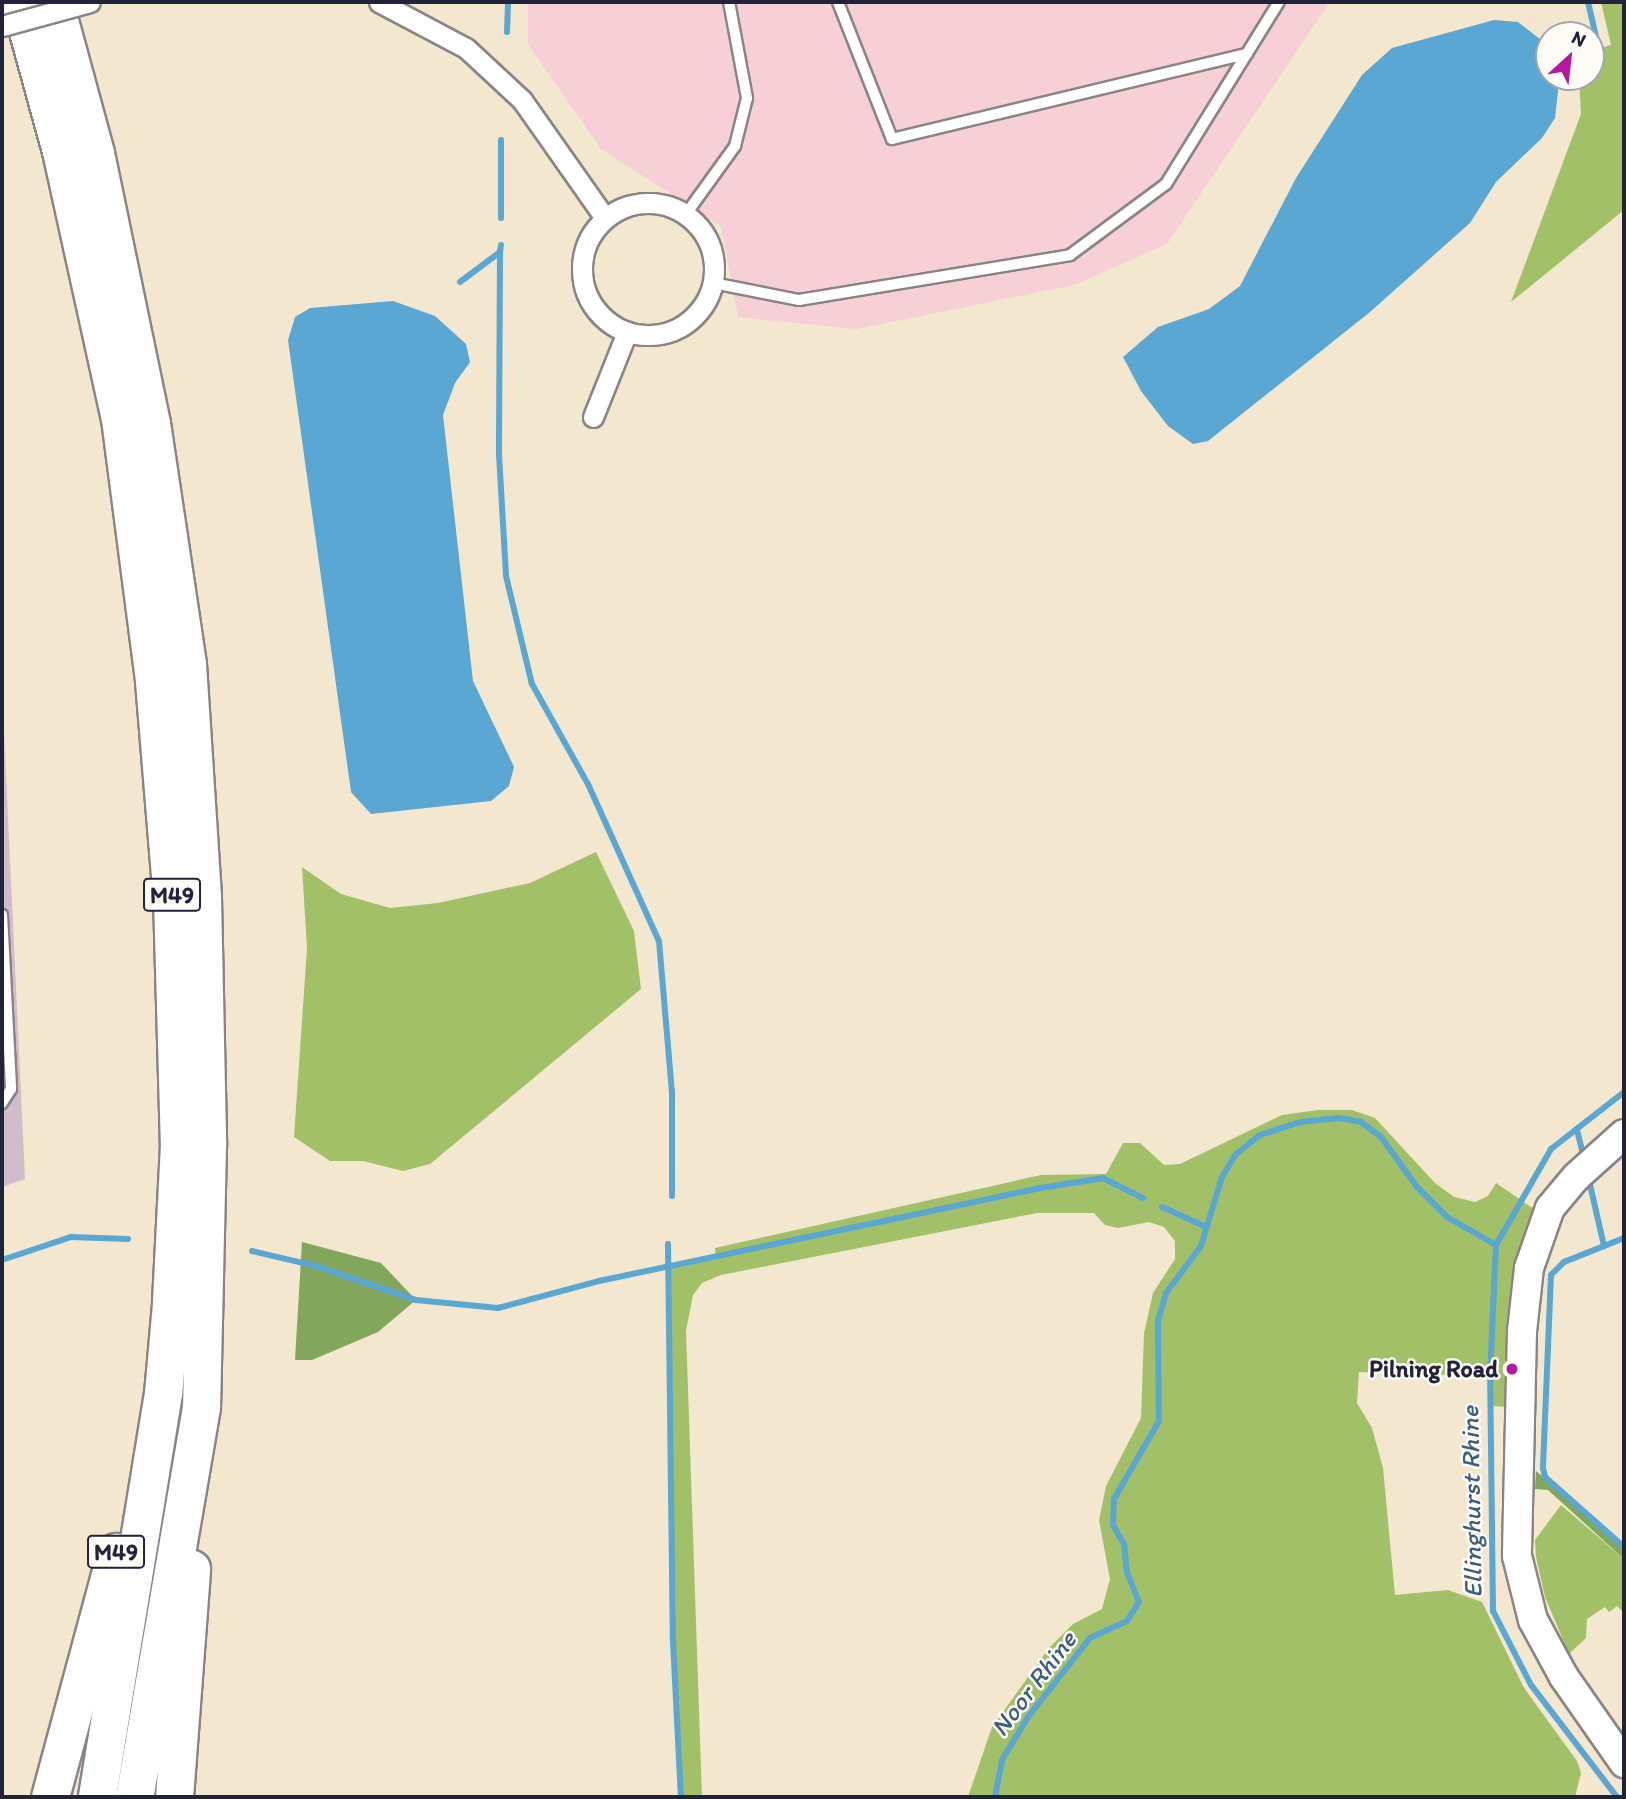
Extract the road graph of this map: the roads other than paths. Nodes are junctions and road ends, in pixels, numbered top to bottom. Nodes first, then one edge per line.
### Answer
1 (20, 2) edge
2 (54, 2) edge
3 (90, 2) edge
4 (379, 2) edge
5 (729, 2) edge
6 (838, 2) edge
7 (1279, 2) edge
8 (405, 6) edge
9 (2, 26) edge
10 (1247, 54) junction
11 (686, 214) junction
12 (605, 218) junction
13 (713, 282) junction
14 (628, 332) junction
15 (593, 417) dead end
16 (2, 915) edge
17 (2, 1102) edge
18 (1624, 1134) edge
19 (171, 1304) junction
20 (201, 1407) junction
21 (1624, 1763) edge
22 (50, 1797) edge
23 (97, 1797) edge
24 (134, 1797) edge
25 (174, 1797) edge

1 - 19 highway, M49
2 - 20 highway, M49
3 - 9 street, bridge
4 - 8 street
5 - 11 lane
6 - 10 lane
7 - 10 lane
8 - 12 street
10 - 13 lane
11 - 12 street
11 - 13 street
12 - 14 street
13 - 14 street
14 - 15 street
16 - 17 lane
18 - 21 main road
19 - 22 highway, M49
19 - 23 highway, M49
20 - 24 highway, M49
20 - 25 highway, M49

